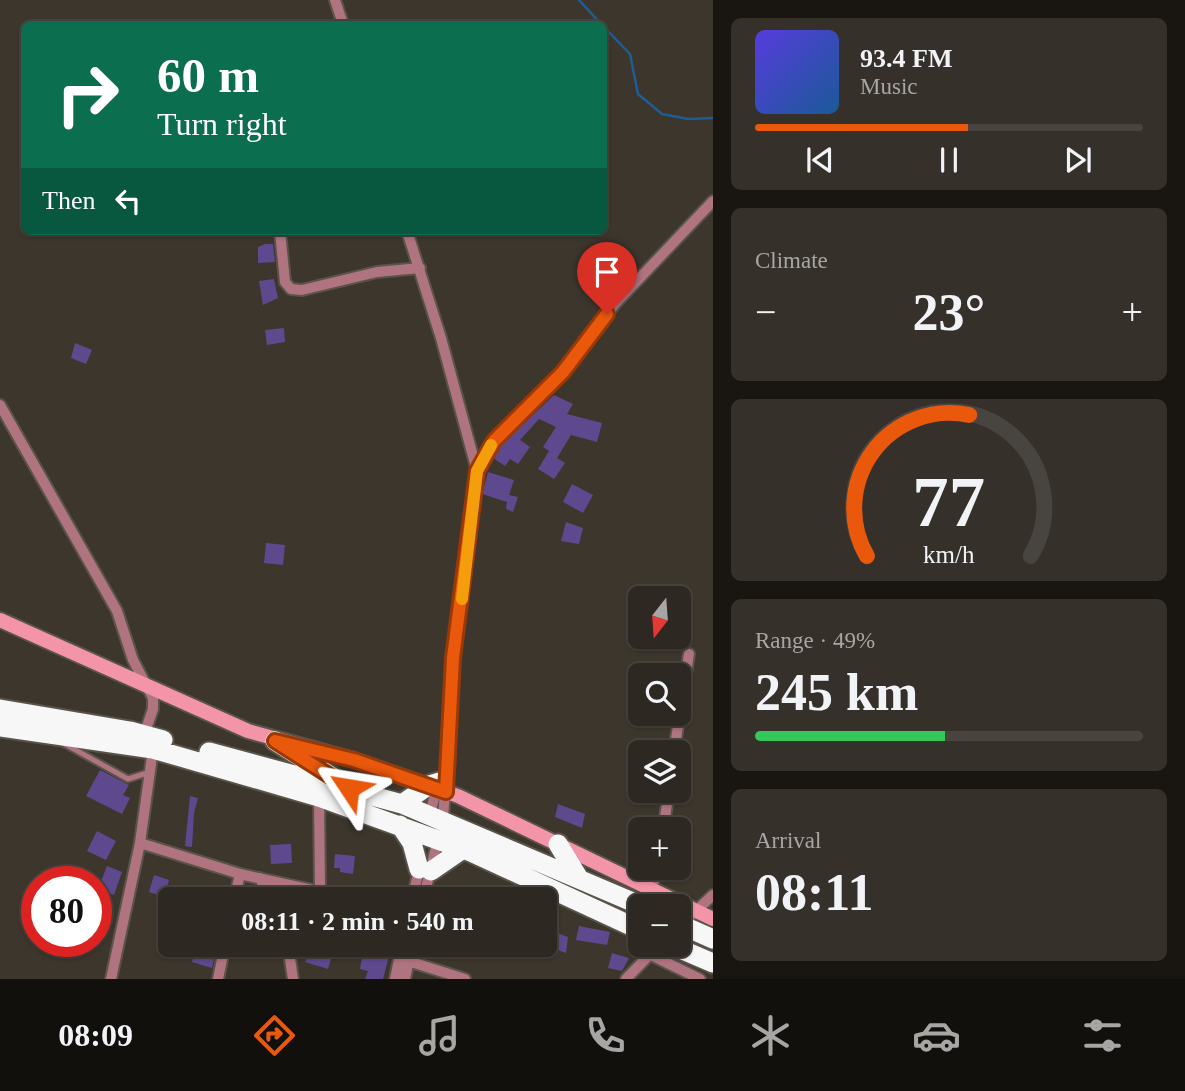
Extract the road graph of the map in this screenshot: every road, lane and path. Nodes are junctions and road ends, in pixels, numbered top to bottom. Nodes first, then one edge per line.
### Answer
1 (335, 0) edge
2 (342, 21) edge
3 (712, 201) edge
4 (280, 235) edge
5 (408, 235) edge
6 (420, 268) junction
7 (0, 405) edge
8 (477, 471) junction
9 (0, 620) edge
10 (689, 654) dead end
11 (143, 682) junction
12 (0, 709) edge
13 (0, 727) edge
14 (44, 733) junction
15 (676, 740) edge
16 (275, 741) junction
17 (149, 742) junction
18 (150, 771) junction
19 (442, 786) junction
20 (349, 788) junction
21 (319, 797) junction
22 (402, 804) junction
23 (436, 817) junction
24 (400, 825) junction
25 (432, 837) junction
26 (140, 843) junction
27 (558, 844) junction
28 (463, 849) junction
29 (425, 870) junction
30 (240, 874) junction
31 (578, 877) junction
32 (260, 878) junction
33 (237, 887) edge
34 (264, 887) edge
35 (302, 887) edge
36 (320, 887) edge
37 (418, 887) edge
38 (424, 887) edge
39 (631, 894) edge
40 (639, 894) edge
41 (712, 895) edge
42 (691, 914) edge
43 (712, 919) edge
44 (691, 920) edge
45 (691, 924) edge
46 (628, 925) edge
47 (712, 939) edge
48 (691, 954) edge
49 (223, 957) edge
50 (291, 957) edge
51 (400, 957) edge
52 (409, 957) edge
53 (646, 957) edge
54 (655, 957) edge
55 (408, 961) junction
56 (712, 963) edge
57 (297, 978) edge
58 (111, 979) edge
59 (218, 979) edge
60 (395, 979) edge
61 (405, 979) edge
62 (465, 979) edge
63 (626, 979) edge
64 (700, 979) edge

1 - 2 street
3 - 8 street
4 - 6 street
5 - 6 street
6 - 8 street
7 - 11 street
8 - 19 street
9 - 11 street
10 - 15 street
11 - 16 street
11 - 17 street
12 - 17 highway
13 - 14 highway
14 - 17 highway
14 - 18 lane
16 - 19 street
16 - 20 highway
17 - 18 street
17 - 20 highway
17 - 21 highway
18 - 26 street
19 - 22 highway
19 - 23 street
19 - 27 street
20 - 22 highway
21 - 24 highway
21 - 36 street
22 - 23 highway
23 - 25 street
23 - 31 highway
24 - 25 highway
24 - 29 highway
25 - 28 highway
25 - 29 street
26 - 30 street
26 - 58 street
27 - 31 highway
27 - 40 street
28 - 29 highway
28 - 46 highway
29 - 37 street
29 - 38 street
30 - 32 street
30 - 33 street
31 - 39 highway
32 - 34 street
32 - 35 street
41 - 42 street
43 - 44 street
45 - 47 highway
48 - 56 highway
49 - 59 street
50 - 57 street
51 - 60 street
52 - 55 street
53 - 63 street
54 - 64 street
55 - 61 street
55 - 62 street

